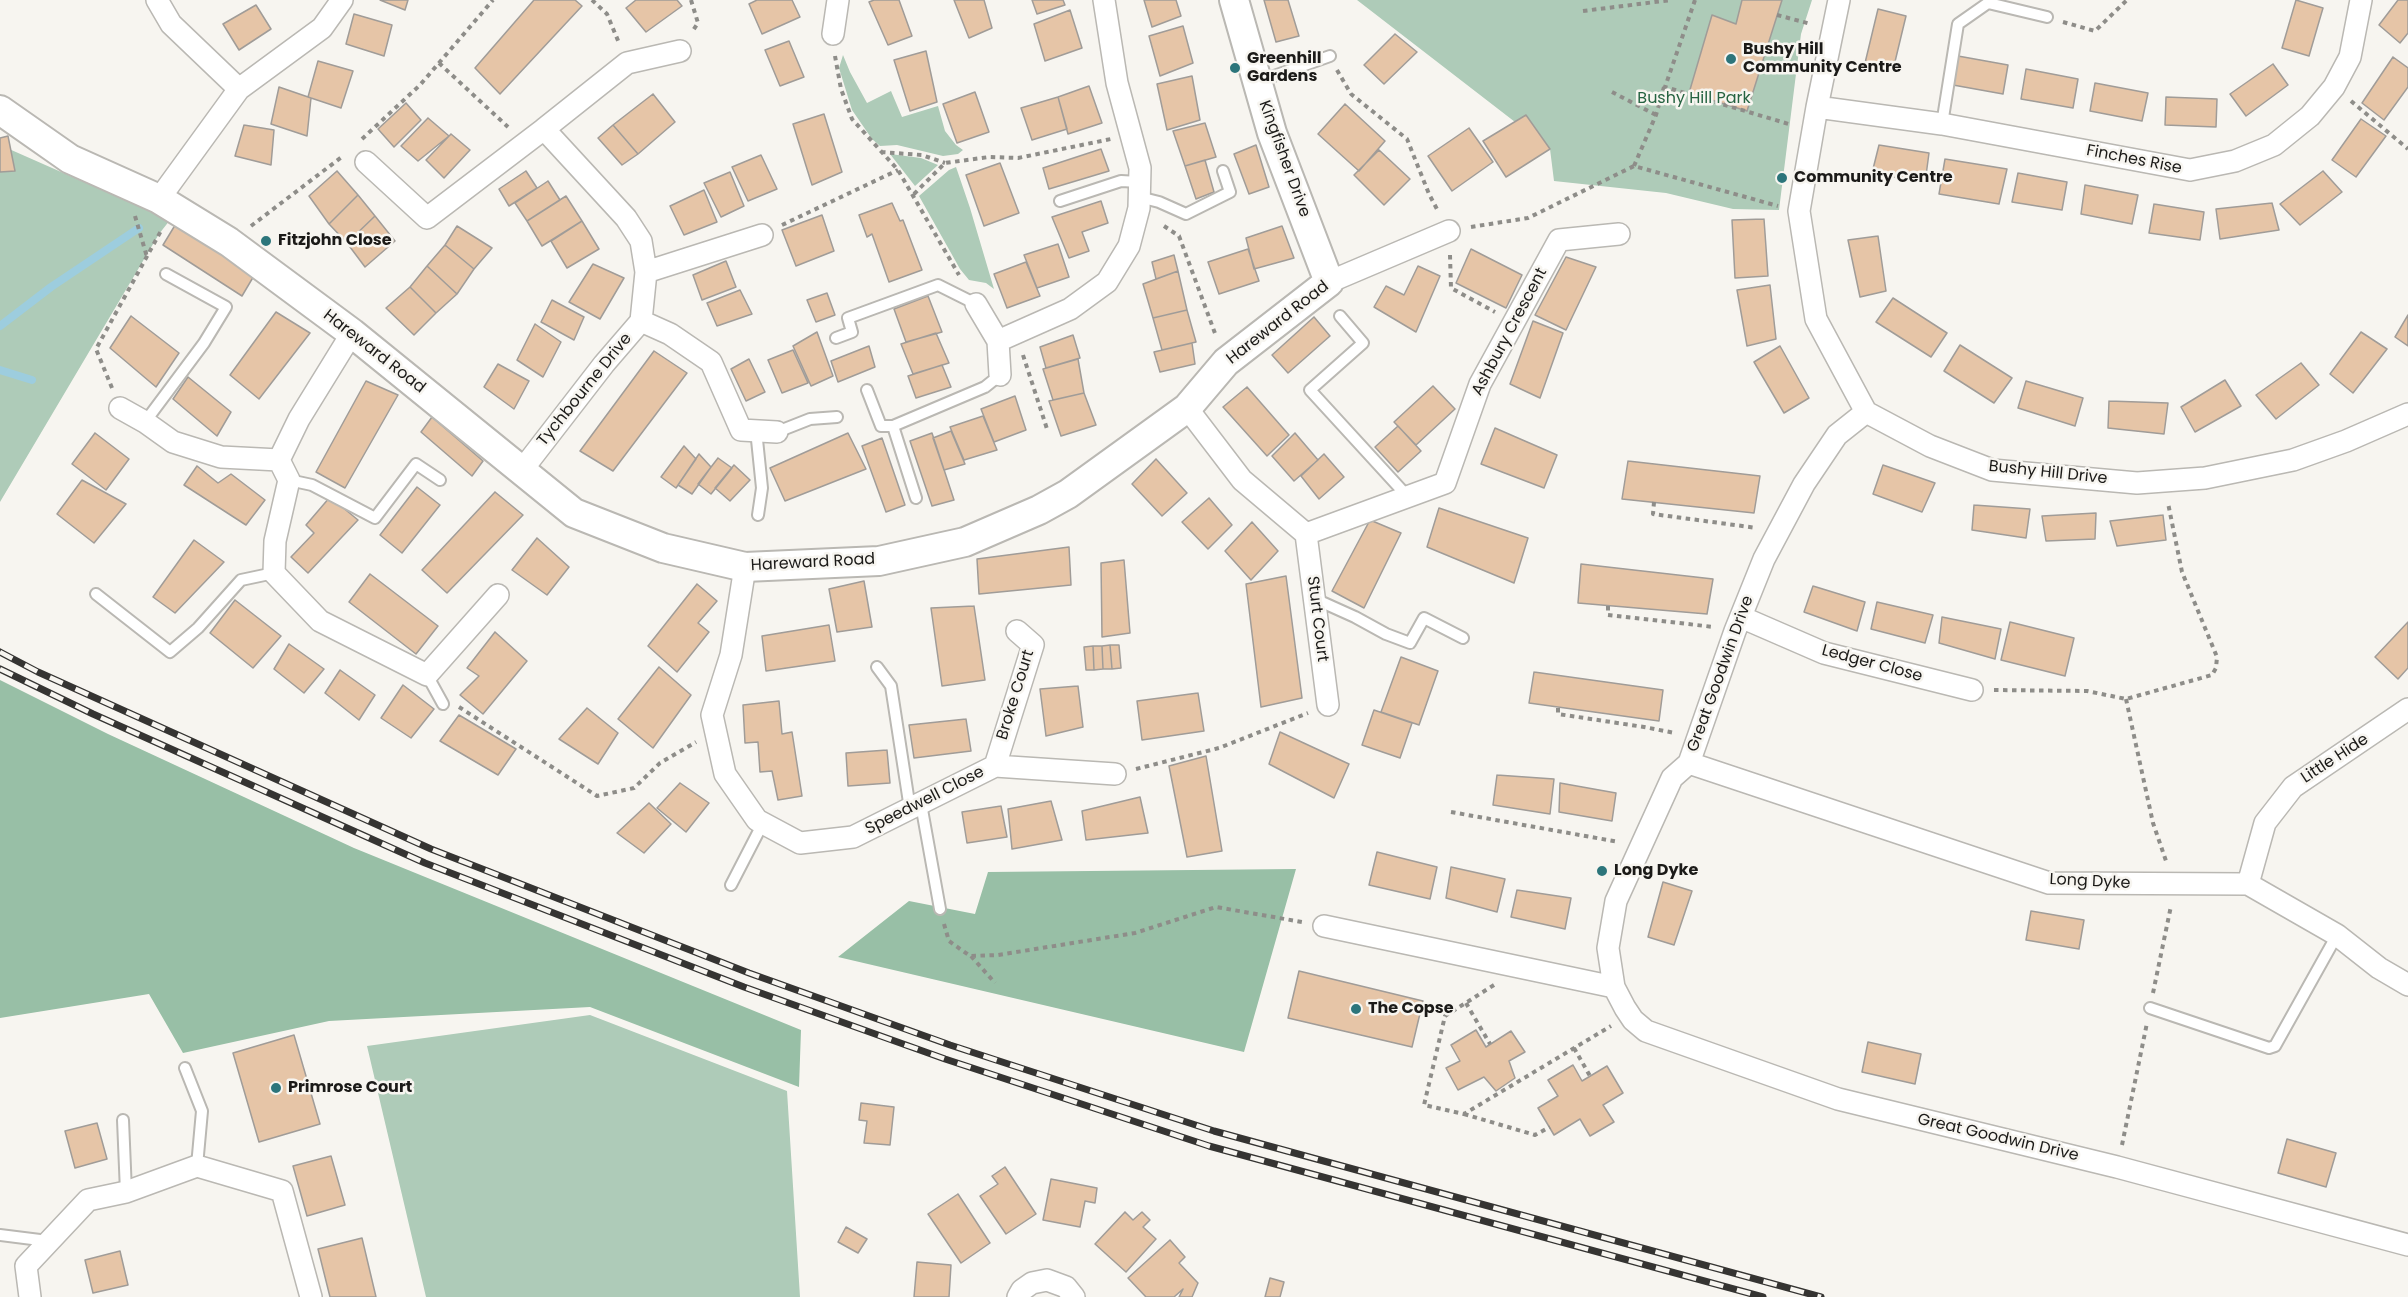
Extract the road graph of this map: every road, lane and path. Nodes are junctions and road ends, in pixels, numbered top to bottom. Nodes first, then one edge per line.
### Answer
1 (157, 0) edge
2 (342, 0) edge
3 (493, 0) edge
4 (592, 0) edge
5 (691, 0) edge
6 (838, 0) edge
7 (1104, 0) edge
8 (1234, 0) edge
9 (1671, 0) edge
10 (1695, 0) edge
11 (1839, 0) edge
12 (2127, 0) edge
13 (2361, 0) edge
14 (1584, 11) dead end
15 (1777, 15) dead end
16 (2046, 17) joint
17 (1832, 30) junction
18 (833, 34) joint
19 (680, 51) joint
20 (1330, 56) joint
21 (439, 63) junction
22 (627, 63) junction
23 (1257, 82) junction
24 (1664, 86) junction
25 (2334, 87) junction
26 (239, 89) junction
27 (1612, 92) dead end
28 (1817, 107) junction
29 (0, 110) edge
30 (1656, 115) junction
31 (1942, 124) junction
32 (544, 129) junction
33 (1813, 131) junction
34 (1131, 134) junction
35 (359, 142) dead end
36 (525, 143) junction
37 (2408, 150) edge
38 (880, 152) junction
39 (358, 156) joint
40 (945, 163) junction
41 (1634, 166) junction
42 (898, 170) junction
43 (1223, 171) dead end
44 (914, 194) junction
45 (1139, 196) junction
46 (1060, 201) dead end
47 (166, 204) junction
48 (1799, 211) junction
49 (1449, 231) junction
50 (1619, 234) dead end
51 (762, 235) joint
52 (229, 242) junction
53 (646, 272) junction
54 (166, 274) dead end
55 (1329, 282) junction
56 (976, 304) junction
57 (1340, 316) dead end
58 (640, 321) junction
59 (1514, 322) junction
60 (352, 333) junction
61 (1007, 337) junction
62 (836, 338) dead end
63 (1226, 362) junction
64 (1000, 375) joint
65 (867, 390) dead end
66 (120, 408) joint
67 (1187, 408) junction
68 (1866, 412) junction
69 (2408, 414) edge
70 (837, 417) dead end
71 (145, 422) junction
72 (893, 426) junction
73 (749, 431) junction
74 (1048, 432) dead end
75 (279, 460) junction
76 (522, 471) junction
77 (289, 480) junction
78 (441, 480) dead end
79 (2164, 482) junction
80 (1408, 497) junction
81 (916, 498) dead end
82 (1654, 502) dead end
83 (758, 515) dead end
84 (1779, 532) junction
85 (1306, 534) junction
86 (745, 567) junction
87 (274, 573) junction
88 (96, 594) dead end
89 (498, 595) dead end
90 (1314, 599) junction
91 (1608, 606) dead end
92 (1738, 624) junction
93 (1017, 631) dead end
94 (1463, 638) dead end
95 (877, 667) dead end
96 (427, 675) junction
97 (1972, 690) joint
98 (2126, 699) junction
99 (443, 704) joint
100 (1328, 705) joint
101 (1558, 708) dead end
102 (2408, 709) edge
103 (715, 731) junction
104 (1697, 738) junction
105 (1689, 763) junction
106 (994, 766) junction
107 (1115, 774) joint
108 (915, 807) junction
109 (1451, 812) dead end
110 (763, 823) junction
111 (1641, 846) junction
112 (2248, 884) junction
113 (731, 885) dead end
114 (2175, 885) junction
115 (940, 909) joint
116 (1324, 926) joint
117 (2337, 935) junction
118 (970, 956) junction
119 (1523, 968) junction
120 (995, 983) dead end
121 (2408, 985) edge
122 (1614, 987) junction
123 (1466, 1003) junction
124 (2150, 1008) dead end
125 (1629, 1015) junction
126 (1490, 1044) dead end
127 (1574, 1048) junction
128 (184, 1068) dead end
129 (1590, 1076) dead end
130 (1464, 1114) junction
131 (123, 1120) dead end
132 (1550, 1127) dead end
133 (197, 1167) junction
134 (126, 1192) junction
135 (0, 1235) edge
136 (48, 1241) junction
137 (2408, 1245) edge
138 (30, 1297) edge
139 (311, 1297) edge
140 (1018, 1297) edge
141 (1074, 1297) edge

1 - 26 street
2 - 26 street
3 - 21 path
4 - 22 path
5 - 19 path
6 - 18 street
7 - 34 street
8 - 23 street, Kingfisher Drive
9 - 14 path
10 - 24 path
11 - 17 street
12 - 16 path
13 - 25 street, Finches Rise
15 - 17 path
16 - 31 lane
17 - 28 street
18 - 38 path
19 - 22 street
20 - 23 lane
20 - 49 path
21 - 35 path
21 - 36 path
22 - 32 street
23 - 55 street, Kingfisher Drive
24 - 30 path
24 - 33 path
25 - 31 street, Finches Rise
25 - 37 path
26 - 47 street
27 - 30 path
28 - 31 street, Finches Rise
28 - 33 street
29 - 47 street, Hareward Road
30 - 41 path
32 - 36 street
32 - 53 street, Tychbourne Drive
33 - 48 street
34 - 40 path
34 - 45 street
36 - 39 street
38 - 40 path
38 - 42 path
39 - 52 path
40 - 44 path
41 - 48 path
41 - 49 path
42 - 44 path
42 - 51 path
43 - 45 lane
44 - 56 path
45 - 46 lane
45 - 61 street
45 - 63 path
47 - 52 street, Hareward Road
47 - 66 path
48 - 68 street
49 - 55 street, Hareward Road
49 - 59 path
50 - 59 street, Ashbury Crescent
51 - 53 street
52 - 60 street, Hareward Road
53 - 58 street, Tychbourne Drive
54 - 71 lane
55 - 63 street, Hareward Road
56 - 61 street
56 - 62 lane
57 - 80 lane
58 - 73 street
58 - 76 street, Tychbourne Drive
59 - 80 street, Ashbury Crescent
60 - 75 street
60 - 76 street, Hareward Road
61 - 64 street
61 - 74 path
63 - 67 street, Hareward Road
64 - 72 lane
65 - 72 lane
66 - 71 street
67 - 85 street
67 - 86 street, Hareward Road
68 - 79 street, Bushy Hill Drive
68 - 84 street, Great Goodwin Drive
69 - 79 street, Bushy Hill Drive
70 - 73 lane
71 - 75 street
72 - 81 lane
73 - 83 lane
75 - 77 street
76 - 86 street, Hareward Road
77 - 78 lane
77 - 87 street
79 - 98 path
80 - 85 street, Ashbury Crescent
82 - 84 path
84 - 92 street, Great Goodwin Drive
85 - 90 street, Sturt Court
86 - 103 street, Speedwell Close
87 - 88 lane
87 - 96 street
89 - 96 street
90 - 94 lane
90 - 100 street, Sturt Court
91 - 92 path
92 - 97 street, Ledger Close
92 - 104 street, Great Goodwin Drive
93 - 106 street, Broke Court
95 - 108 lane
96 - 99 lane
97 - 98 path
98 - 114 path
99 - 103 path
100 - 107 path
101 - 104 path
102 - 112 street, Little Hide
103 - 110 street, Speedwell Close
104 - 105 street, Great Goodwin Drive
105 - 111 street, Great Goodwin Drive
105 - 114 street, Long Dyke
106 - 107 street, Speedwell Close
106 - 108 street, Speedwell Close
108 - 110 street, Speedwell Close
108 - 115 lane
109 - 111 path
110 - 113 lane
111 - 122 street, Great Goodwin Drive
112 - 114 street, Long Dyke
112 - 117 street
115 - 118 path
116 - 118 path
116 - 119 street
117 - 121 street
117 - 124 lane
118 - 120 path
119 - 122 street
119 - 123 path
122 - 125 street, Great Goodwin Drive
123 - 126 path
123 - 130 path
125 - 127 path
125 - 137 street, Great Goodwin Drive
127 - 129 path
127 - 130 path
128 - 133 lane
130 - 132 path
131 - 134 lane
133 - 134 street
133 - 139 street
134 - 136 street
135 - 136 lane
136 - 138 street
140 - 141 street

